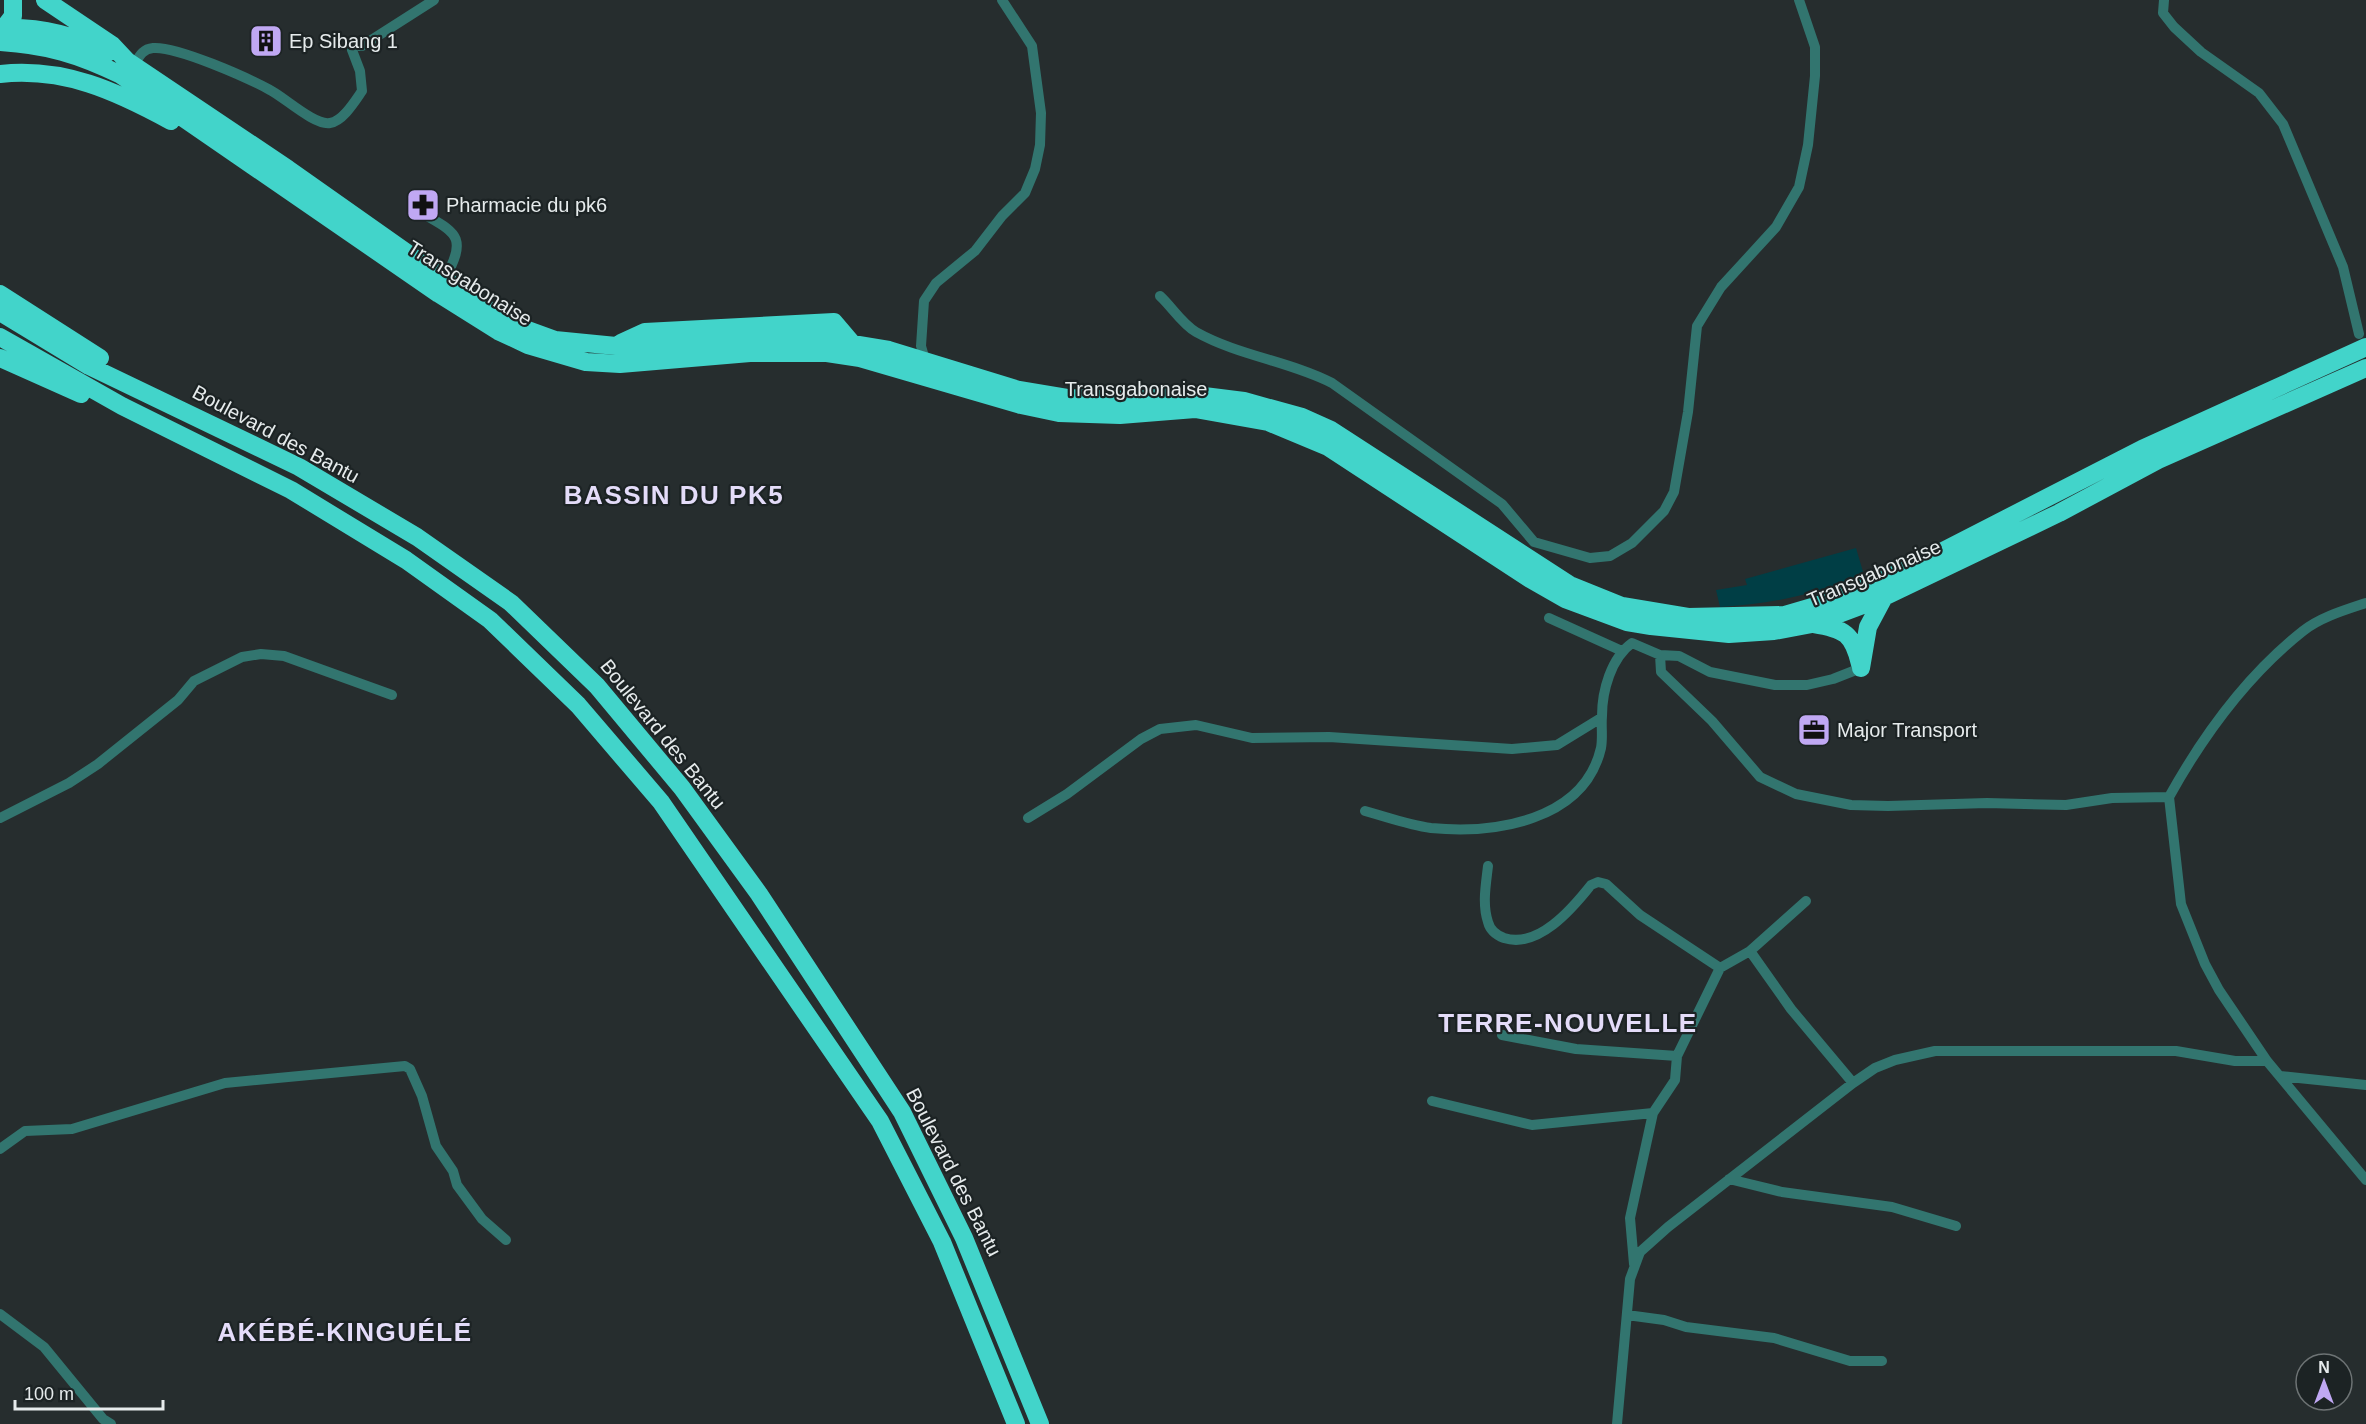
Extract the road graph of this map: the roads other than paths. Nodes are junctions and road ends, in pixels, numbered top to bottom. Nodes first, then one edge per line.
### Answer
1 (13, 0) edge
2 (45, 0) edge
3 (434, 0) edge
4 (1002, 0) edge
5 (1799, 0) edge
6 (2164, 0) edge
7 (1, 32) edge
8 (130, 63) junction
9 (0, 74) edge
10 (218, 140) junction
11 (412, 207) dead end
12 (444, 280) junction
13 (0, 294) edge
14 (1160, 296) dead end
15 (0, 312) edge
16 (0, 337) edge
17 (2363, 341) edge
18 (0, 358) edge
19 (925, 360) junction
20 (2366, 368) edge
21 (172, 404) junction
22 (122, 406) junction
23 (1534, 542) junction
24 (1522, 557) junction
25 (1884, 597) junction
26 (2366, 603) edge
27 (1549, 618) dead end
28 (1812, 624) junction
29 (1622, 651) junction
30 (1660, 656) junction
31 (1861, 668) junction
32 (392, 695) dead end
33 (1601, 718) junction
34 (2169, 797) junction
35 (1365, 811) dead end
36 (0, 818) edge
37 (1028, 818) dead end
38 (1488, 866) dead end
39 (1806, 901) dead end
40 (1750, 951) junction
41 (1720, 968) junction
42 (1502, 1035) dead end
43 (1677, 1056) junction
44 (2267, 1061) junction
45 (2280, 1076) junction
46 (1853, 1083) junction
47 (2366, 1085) edge
48 (1432, 1101) dead end
49 (1653, 1113) junction
50 (0, 1149) edge
51 (1729, 1179) junction
52 (2366, 1180) edge
53 (1956, 1226) dead end
54 (506, 1240) dead end
55 (1634, 1264) junction
56 (0, 1314) edge
57 (1627, 1315) junction
58 (1882, 1362) dead end
59 (103, 1422) edge
60 (1016, 1424) edge
61 (1040, 1424) edge
62 (1617, 1424) edge

1 - 7 highway
2 - 8 highway
3 - 8 street
4 - 19 street
5 - 23 street
6 - 17 street
7 - 8 highway, Transgabonaise
7 - 10 highway, Transgabonaise
8 - 12 highway, Transgabonaise
9 - 10 highway
10 - 28 highway, Transgabonaise
11 - 12 street
12 - 19 highway, Transgabonaise
13 - 21 highway
14 - 23 street
15 - 21 highway, Boulevard des Bantu
16 - 22 highway
17 - 24 highway, Transgabonaise
18 - 22 highway
19 - 24 highway, Transgabonaise
20 - 25 highway, Transgabonaise
21 - 61 highway, Boulevard des Bantu
22 - 60 highway
23 - 24 street
25 - 28 highway, Transgabonaise
25 - 31 highway
26 - 34 street
27 - 29 street
28 - 31 highway
29 - 30 street
29 - 33 street
30 - 31 street
30 - 34 street
32 - 36 street
33 - 35 street
33 - 37 street
34 - 44 street
38 - 41 street
39 - 40 street
40 - 41 street
40 - 46 street
41 - 43 street
42 - 43 street
43 - 49 street
44 - 45 street
44 - 46 street
45 - 47 street
45 - 52 street
46 - 51 street
48 - 49 street
49 - 55 street
50 - 54 street
51 - 53 street
51 - 55 street
55 - 57 street
56 - 59 street
57 - 58 street
57 - 62 street

